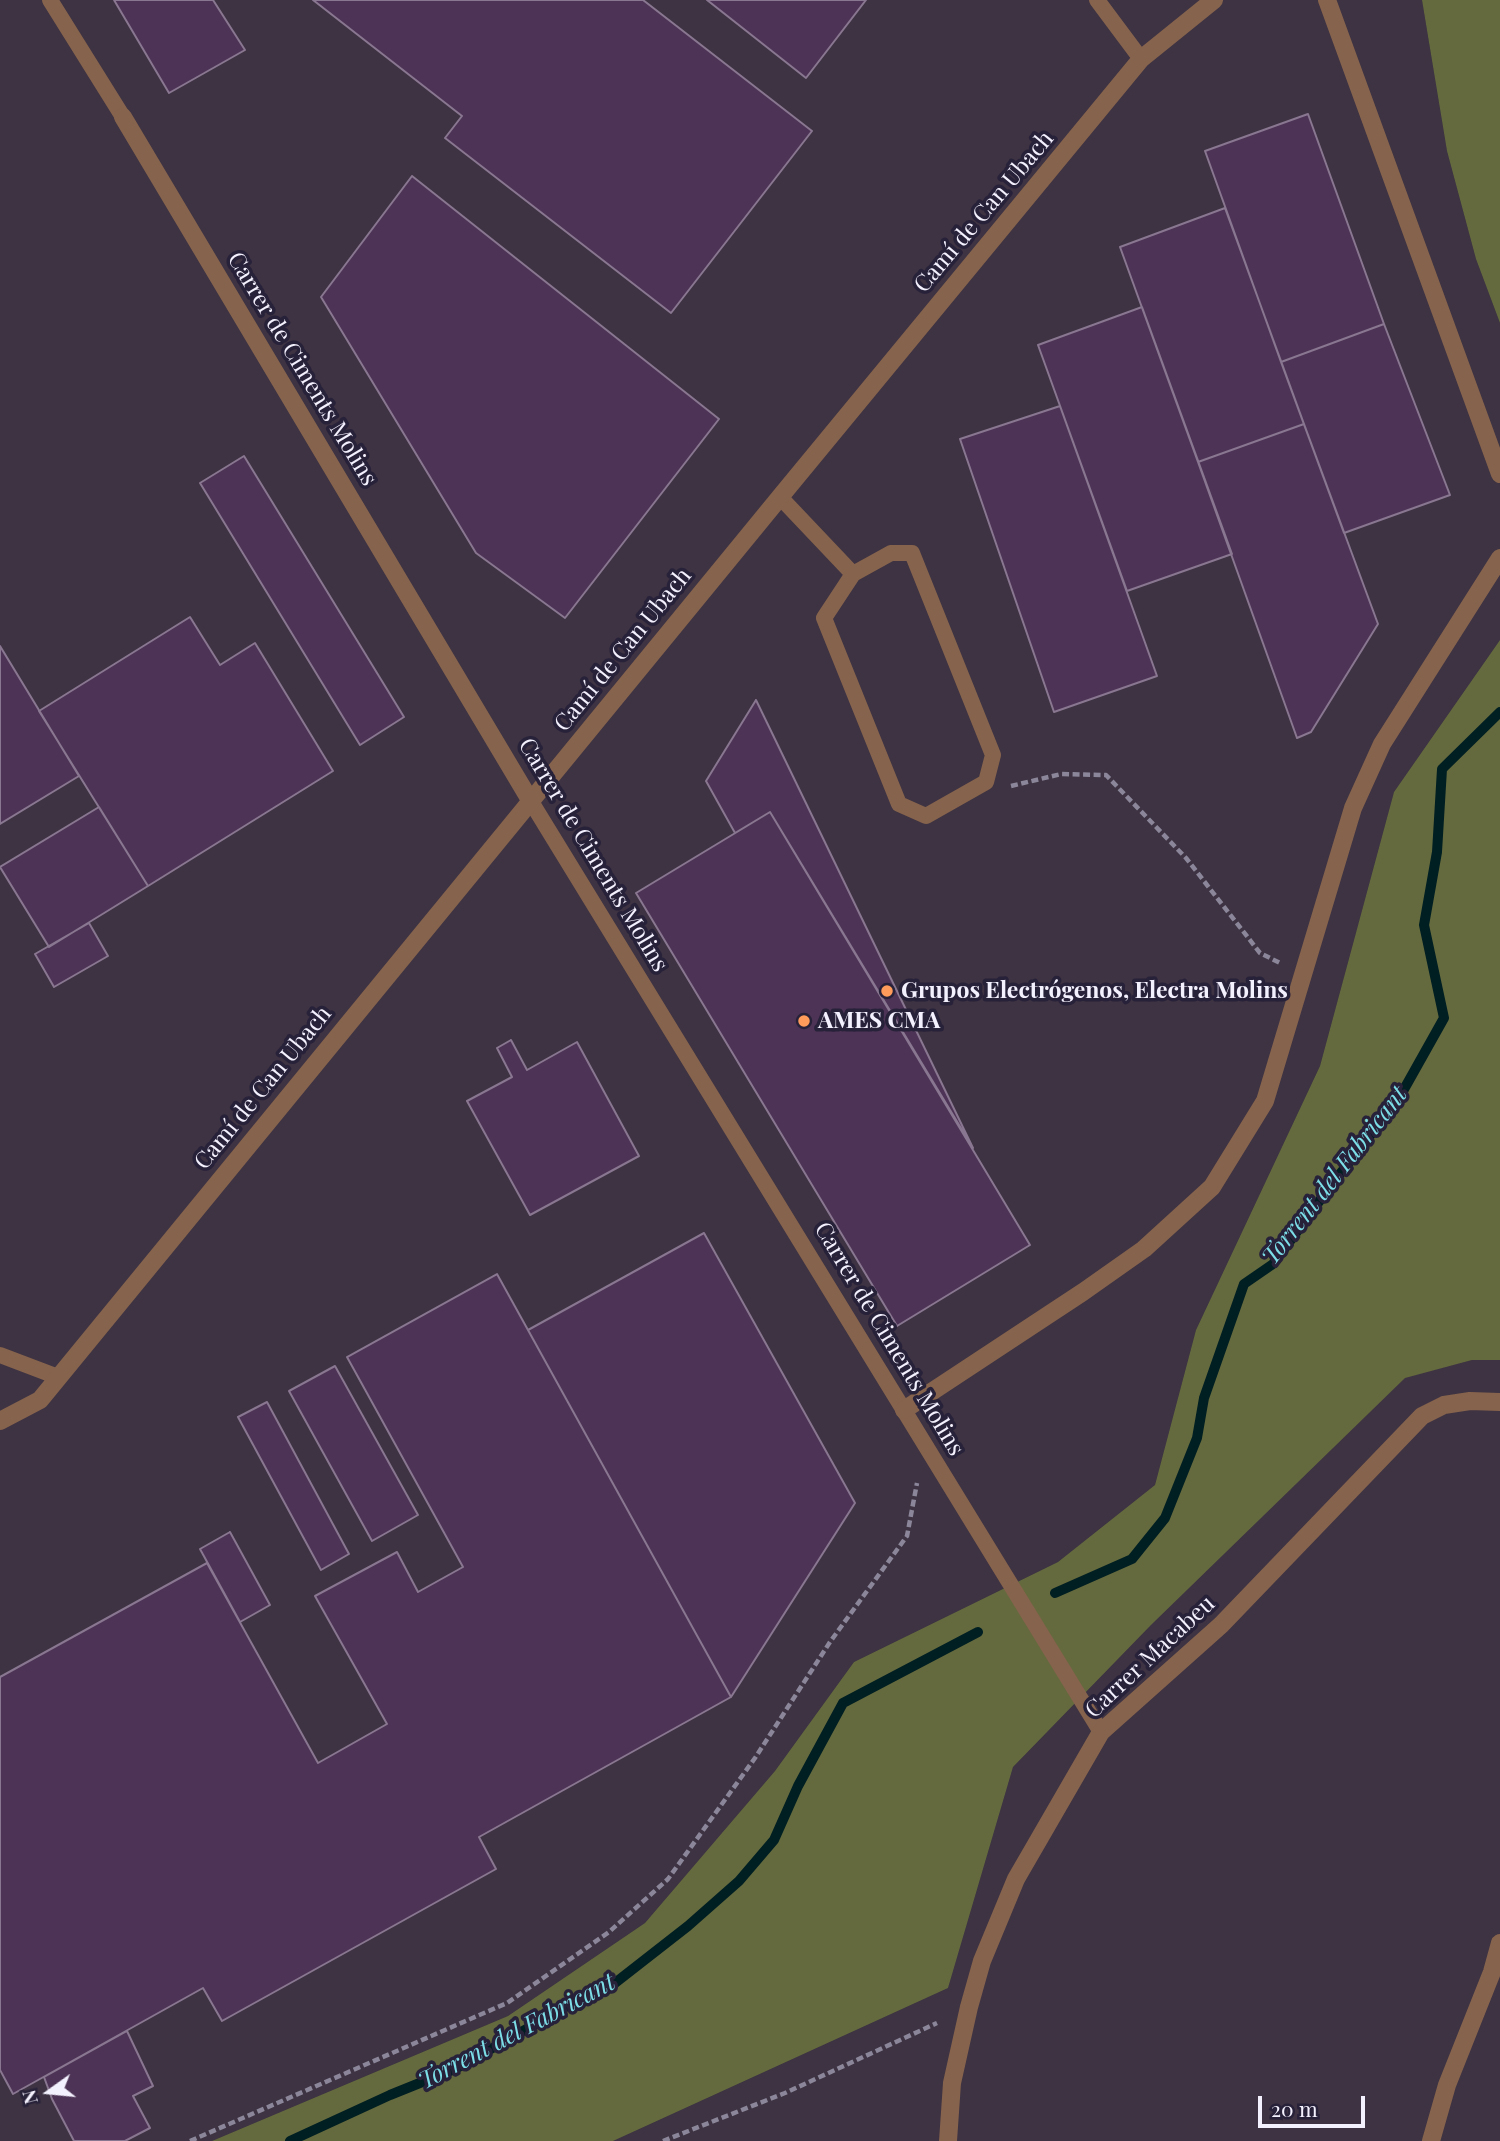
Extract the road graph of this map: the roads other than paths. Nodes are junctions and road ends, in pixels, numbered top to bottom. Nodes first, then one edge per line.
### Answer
1 (50, 0) edge
2 (1097, 0) edge
3 (1214, 0) edge
4 (1327, 0) edge
5 (1142, 59) junction
6 (123, 117) joint
7 (1500, 474) edge
8 (780, 497) junction
9 (1500, 558) edge
10 (853, 574) junction
11 (530, 800) junction
12 (0, 1355) edge
13 (58, 1377) junction
14 (1500, 1402) edge
15 (904, 1410) junction
16 (0, 1421) edge
17 (1101, 1732) junction
18 (1500, 1943) edge
19 (948, 2141) edge
20 (1431, 2141) edge

1 - 6 lane, Carrer de Ciments Molins
2 - 5 lane
3 - 5 street, Camí de Can Ubach
4 - 7 street
5 - 8 street, Camí de Can Ubach
6 - 11 street, Carrer de Ciments Molins
8 - 10 lane
8 - 11 street, Camí de Can Ubach
9 - 15 street
10 - 10 lane
11 - 13 street, Camí de Can Ubach
11 - 15 lane, Carrer de Ciments Molins
12 - 13 lane
13 - 16 street, Camí de Can Ubach
14 - 17 street, Carrer Macabeu
15 - 17 lane, Carrer de Ciments Molins
17 - 19 street, Carrer Macabeu
18 - 20 street

